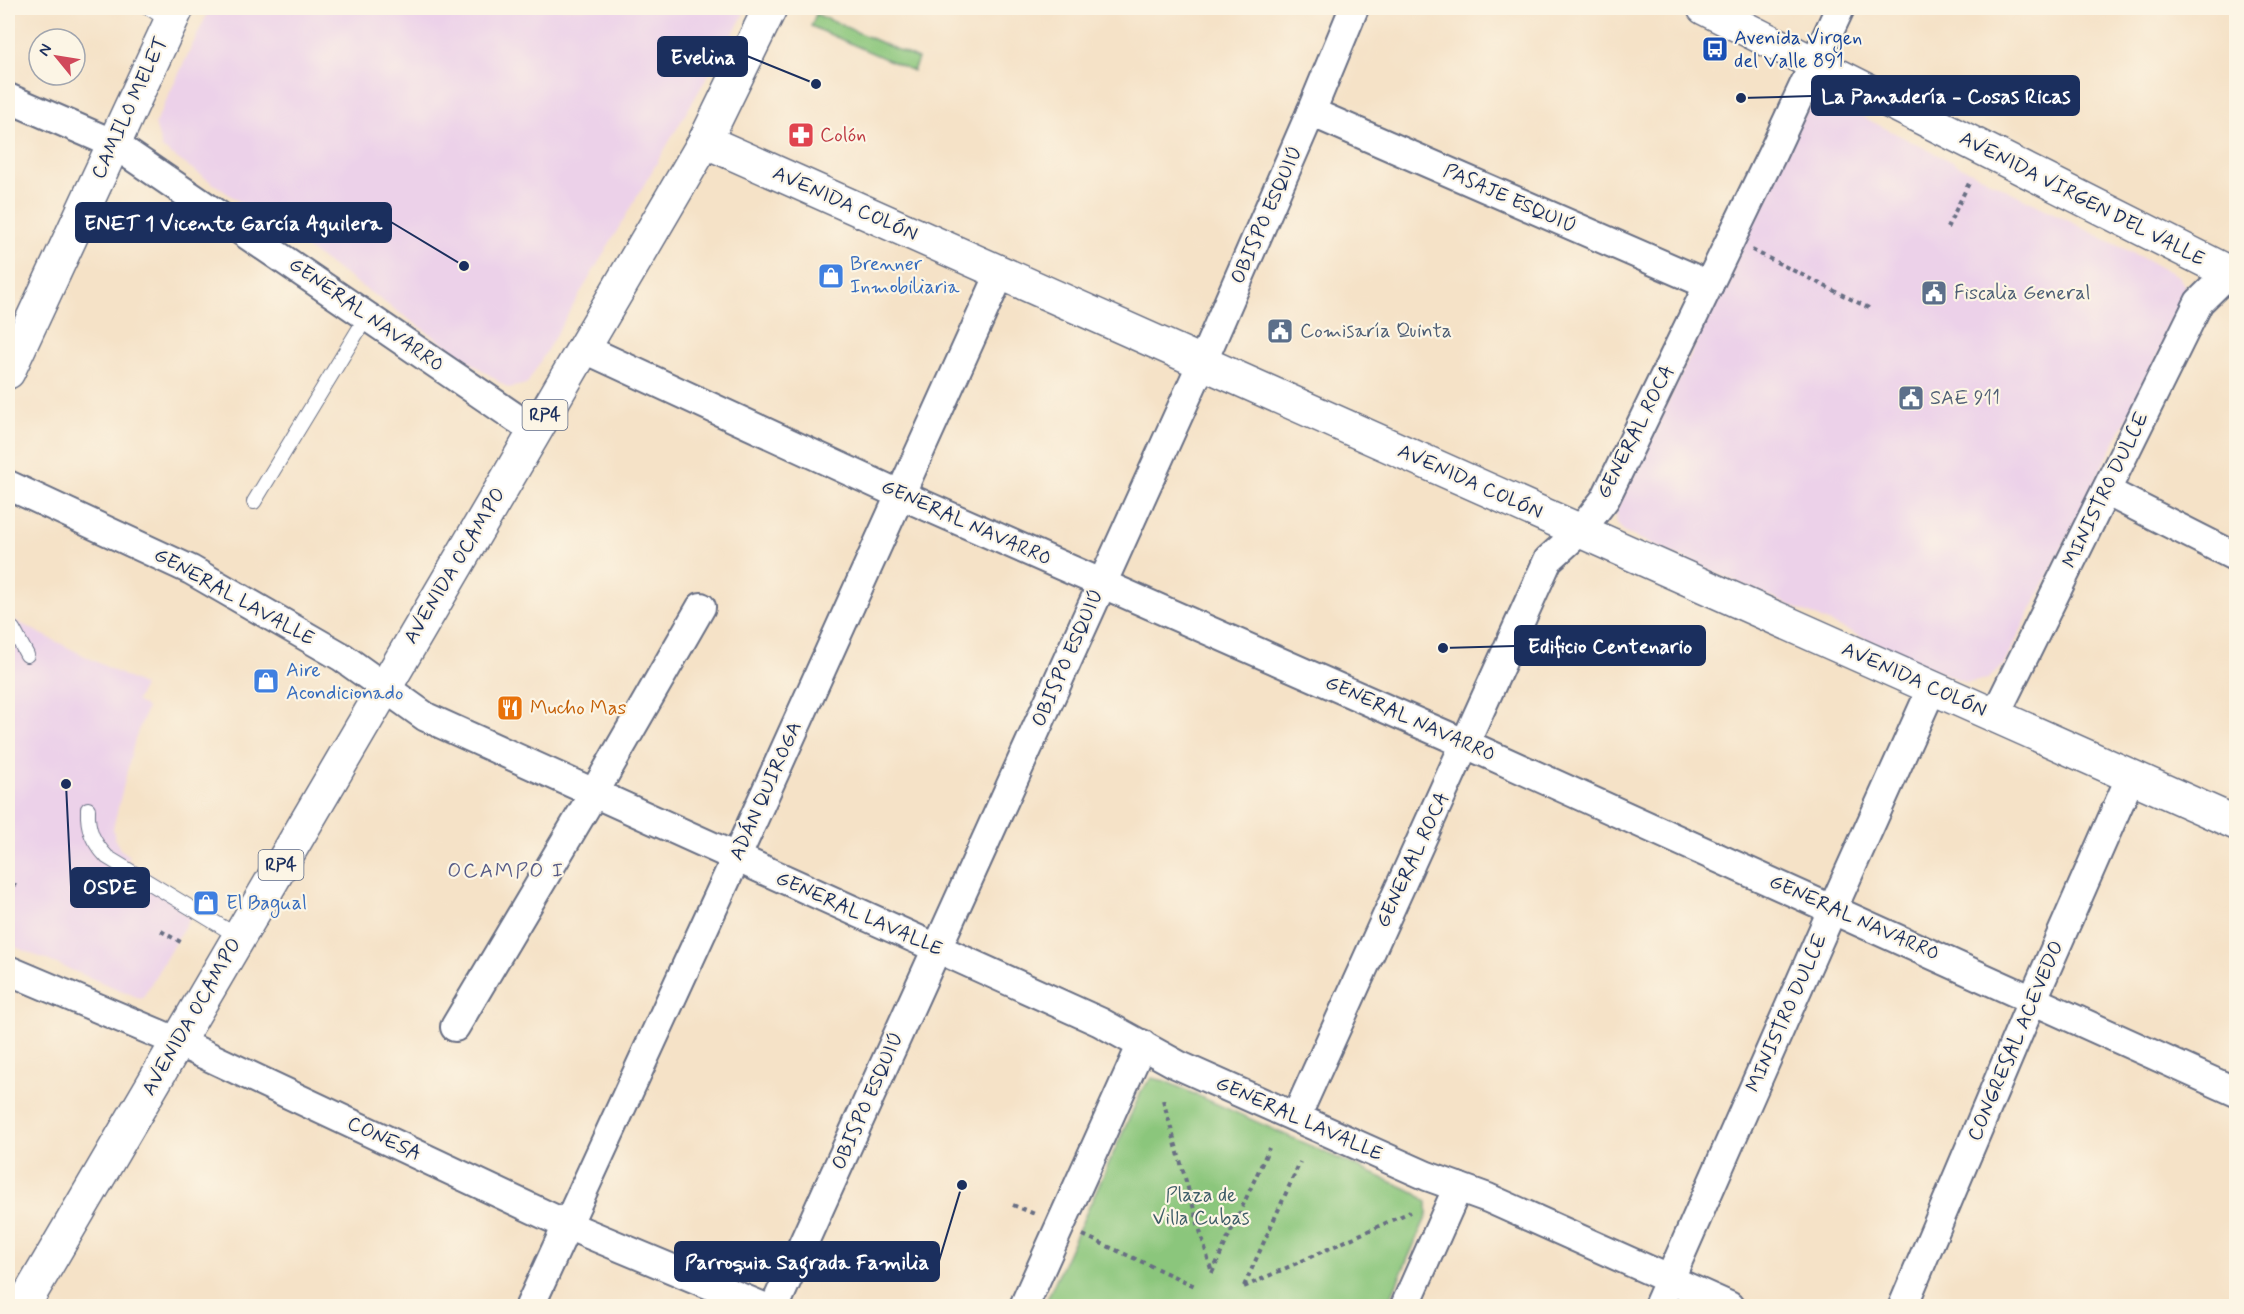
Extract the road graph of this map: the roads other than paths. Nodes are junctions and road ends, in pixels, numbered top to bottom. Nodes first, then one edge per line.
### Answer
1 (770, 8) edge
2 (1354, 8) edge
3 (1704, 8) edge
4 (1839, 8) edge
5 (166, 12) edge
6 (1814, 64) junction
7 (8, 98) edge
8 (1311, 112) junction
9 (705, 141) junction
10 (114, 144) junction
11 (2234, 272) edge
12 (1000, 274) junction
13 (1709, 285) junction
14 (367, 316) junction
15 (584, 348) junction
16 (1202, 363) junction
17 (8, 372) edge
18 (535, 431) junction
19 (8, 485) edge
20 (2106, 491) junction
21 (899, 494) junction
22 (254, 502) dead end
23 (1580, 531) junction
24 (2236, 557) edge
25 (1102, 583) junction
26 (700, 607) dead end
27 (8, 626) edge
28 (27, 655) dead end
29 (1932, 687) junction
30 (383, 688) junction
31 (1995, 715) junction
32 (1466, 744) junction
33 (2131, 776) junction
34 (594, 793) junction
35 (88, 808) dead end
36 (2236, 823) edge
37 (736, 858) junction
38 (1833, 908) junction
39 (240, 937) junction
40 (937, 949) junction
41 (8, 970) edge
42 (2033, 999) junction
43 (455, 1027) dead end
44 (178, 1042) junction
45 (1142, 1044) junction
46 (2236, 1092) edge
47 (1296, 1117) junction
48 (1458, 1187) junction
49 (567, 1226) junction
50 (1671, 1279) junction
51 (23, 1306) edge
52 (530, 1306) edge
53 (761, 1306) edge
54 (775, 1306) edge
55 (1024, 1306) edge
56 (1405, 1306) edge
57 (1658, 1306) edge
58 (1729, 1306) edge
59 (1903, 1306) edge

1 - 9 main road, AVENIDA OCAMPO / RP4
2 - 8 street, OBISPO ESQUIÚ
3 - 6 main road, AVENIDA VIRGEN DEL VALLE
4 - 6 street, GENERAL ROCA
5 - 10 main road, CAMILO MELET
6 - 11 main road, AVENIDA VIRGEN DEL VALLE
6 - 13 street, GENERAL ROCA
7 - 10 street, GENERAL NAVARRO
8 - 13 street, PASAJE ESQUIÚ
8 - 16 street, OBISPO ESQUIÚ
9 - 12 main road, AVENIDA COLÓN
9 - 15 main road, AVENIDA OCAMPO / RP4
10 - 14 street, GENERAL NAVARRO
10 - 17 main road, CAMILO MELET
11 - 20 street, MINISTRO DULCE
12 - 16 main road, AVENIDA COLÓN
12 - 21 street, ADÁN QUIROGA
13 - 23 street, GENERAL ROCA
14 - 18 street, GENERAL NAVARRO
14 - 22 lane
15 - 18 main road, AVENIDA OCAMPO / RP4
15 - 21 street, GENERAL NAVARRO
16 - 23 main road, AVENIDA COLÓN
16 - 25 street, OBISPO ESQUIÚ
18 - 30 main road, AVENIDA OCAMPO / RP4
19 - 30 street, GENERAL LAVALLE
20 - 24 street
20 - 31 street, MINISTRO DULCE
21 - 25 street, GENERAL NAVARRO
21 - 37 street, ADÁN QUIROGA
23 - 29 main road, AVENIDA COLÓN
23 - 32 street, GENERAL ROCA
25 - 32 street, GENERAL NAVARRO
25 - 40 street, OBISPO ESQUIÚ
26 - 34 street
27 - 28 lane
29 - 31 main road, AVENIDA COLÓN
29 - 38 street, MINISTRO DULCE
30 - 34 street, GENERAL LAVALLE
30 - 39 main road, AVENIDA OCAMPO / RP4
31 - 33 main road, AVENIDA COLÓN
32 - 38 street, GENERAL NAVARRO
32 - 47 street, GENERAL ROCA
33 - 36 main road, AVENIDA COLÓN
33 - 42 street, CONGRESAL ACEVEDO
34 - 37 street, GENERAL LAVALLE
34 - 43 street
35 - 39 lane
37 - 40 street, GENERAL LAVALLE
37 - 49 street, ADÁN QUIROGA
38 - 42 street, GENERAL NAVARRO
38 - 50 street, MINISTRO DULCE
39 - 44 main road, AVENIDA OCAMPO / RP4
40 - 45 street, GENERAL LAVALLE
40 - 54 street, OBISPO ESQUIÚ
41 - 44 street, CONESA
42 - 46 street, GENERAL NAVARRO
42 - 59 street, CONGRESAL ACEVEDO
44 - 49 street, CONESA
44 - 51 main road, AVENIDA OCAMPO / RP4
45 - 47 street, GENERAL LAVALLE
45 - 55 street
47 - 48 street, GENERAL LAVALLE
48 - 50 street, GENERAL LAVALLE
48 - 56 street
49 - 52 street, ADÁN QUIROGA
49 - 53 street, CONESA
50 - 57 street, MINISTRO DULCE
50 - 58 street, GENERAL LAVALLE

